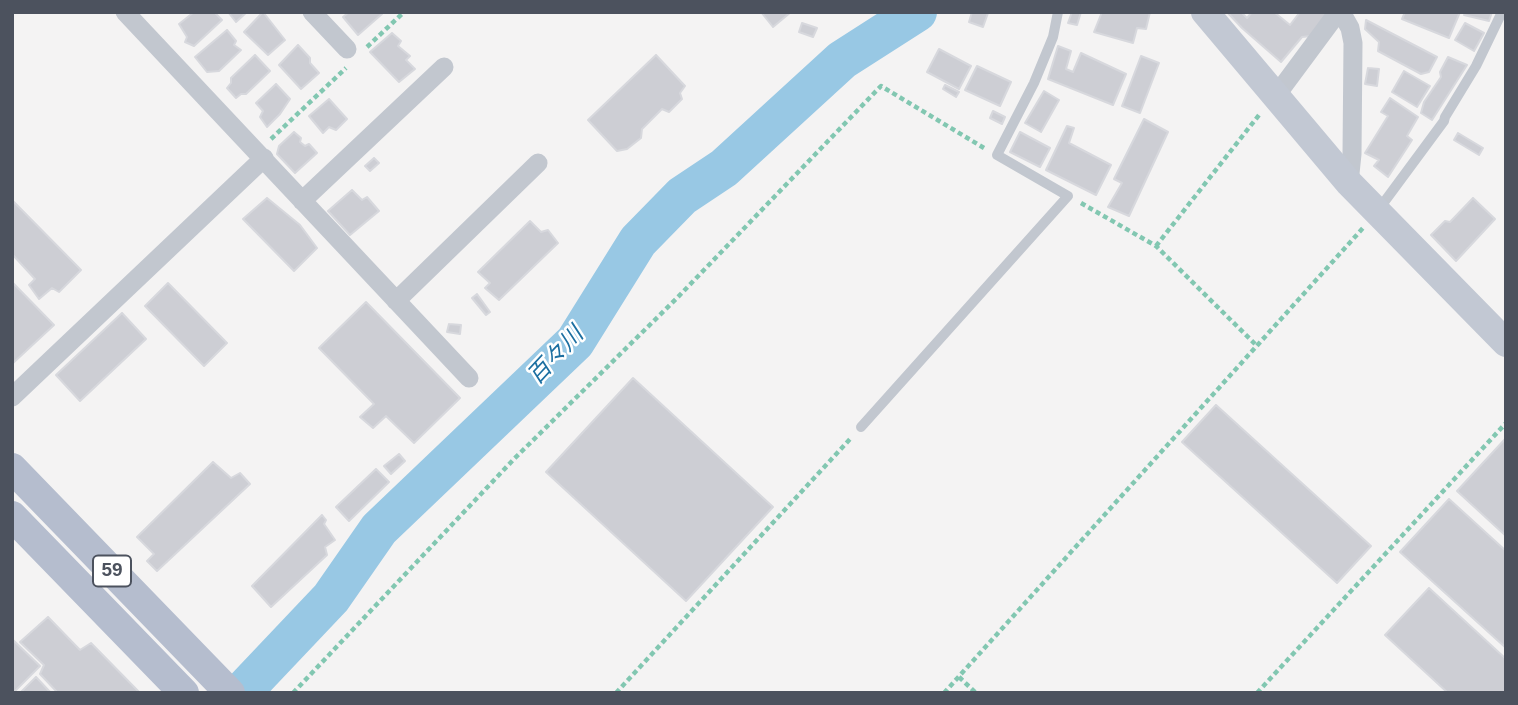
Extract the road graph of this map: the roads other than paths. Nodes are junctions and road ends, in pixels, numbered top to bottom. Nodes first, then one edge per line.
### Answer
1 (125, 12) edge
2 (312, 12) edge
3 (1058, 12) edge
4 (1205, 12) edge
5 (1340, 12) edge
6 (1502, 12) edge
7 (356, 52) road end
8 (444, 67) dead end
9 (1275, 97) junction
10 (261, 155) junction
11 (538, 163) dead end
12 (1349, 183) junction
13 (302, 201) junction
14 (1377, 213) junction
15 (396, 301) junction
16 (1506, 343) edge
17 (469, 378) dead end
18 (12, 397) edge
19 (861, 427) road end
20 (12, 468) edge
21 (12, 516) edge
22 (221, 684) edge
23 (184, 693) edge

1 - 10 street
2 - 7 street
3 - 19 lane
4 - 9 street
5 - 9 street
5 - 12 street
6 - 14 lane
8 - 13 street
9 - 12 street
10 - 13 street
10 - 18 street
11 - 15 street
12 - 14 street
13 - 15 street
14 - 16 street
15 - 17 street
20 - 22 main road, 59
21 - 23 main road, 59

